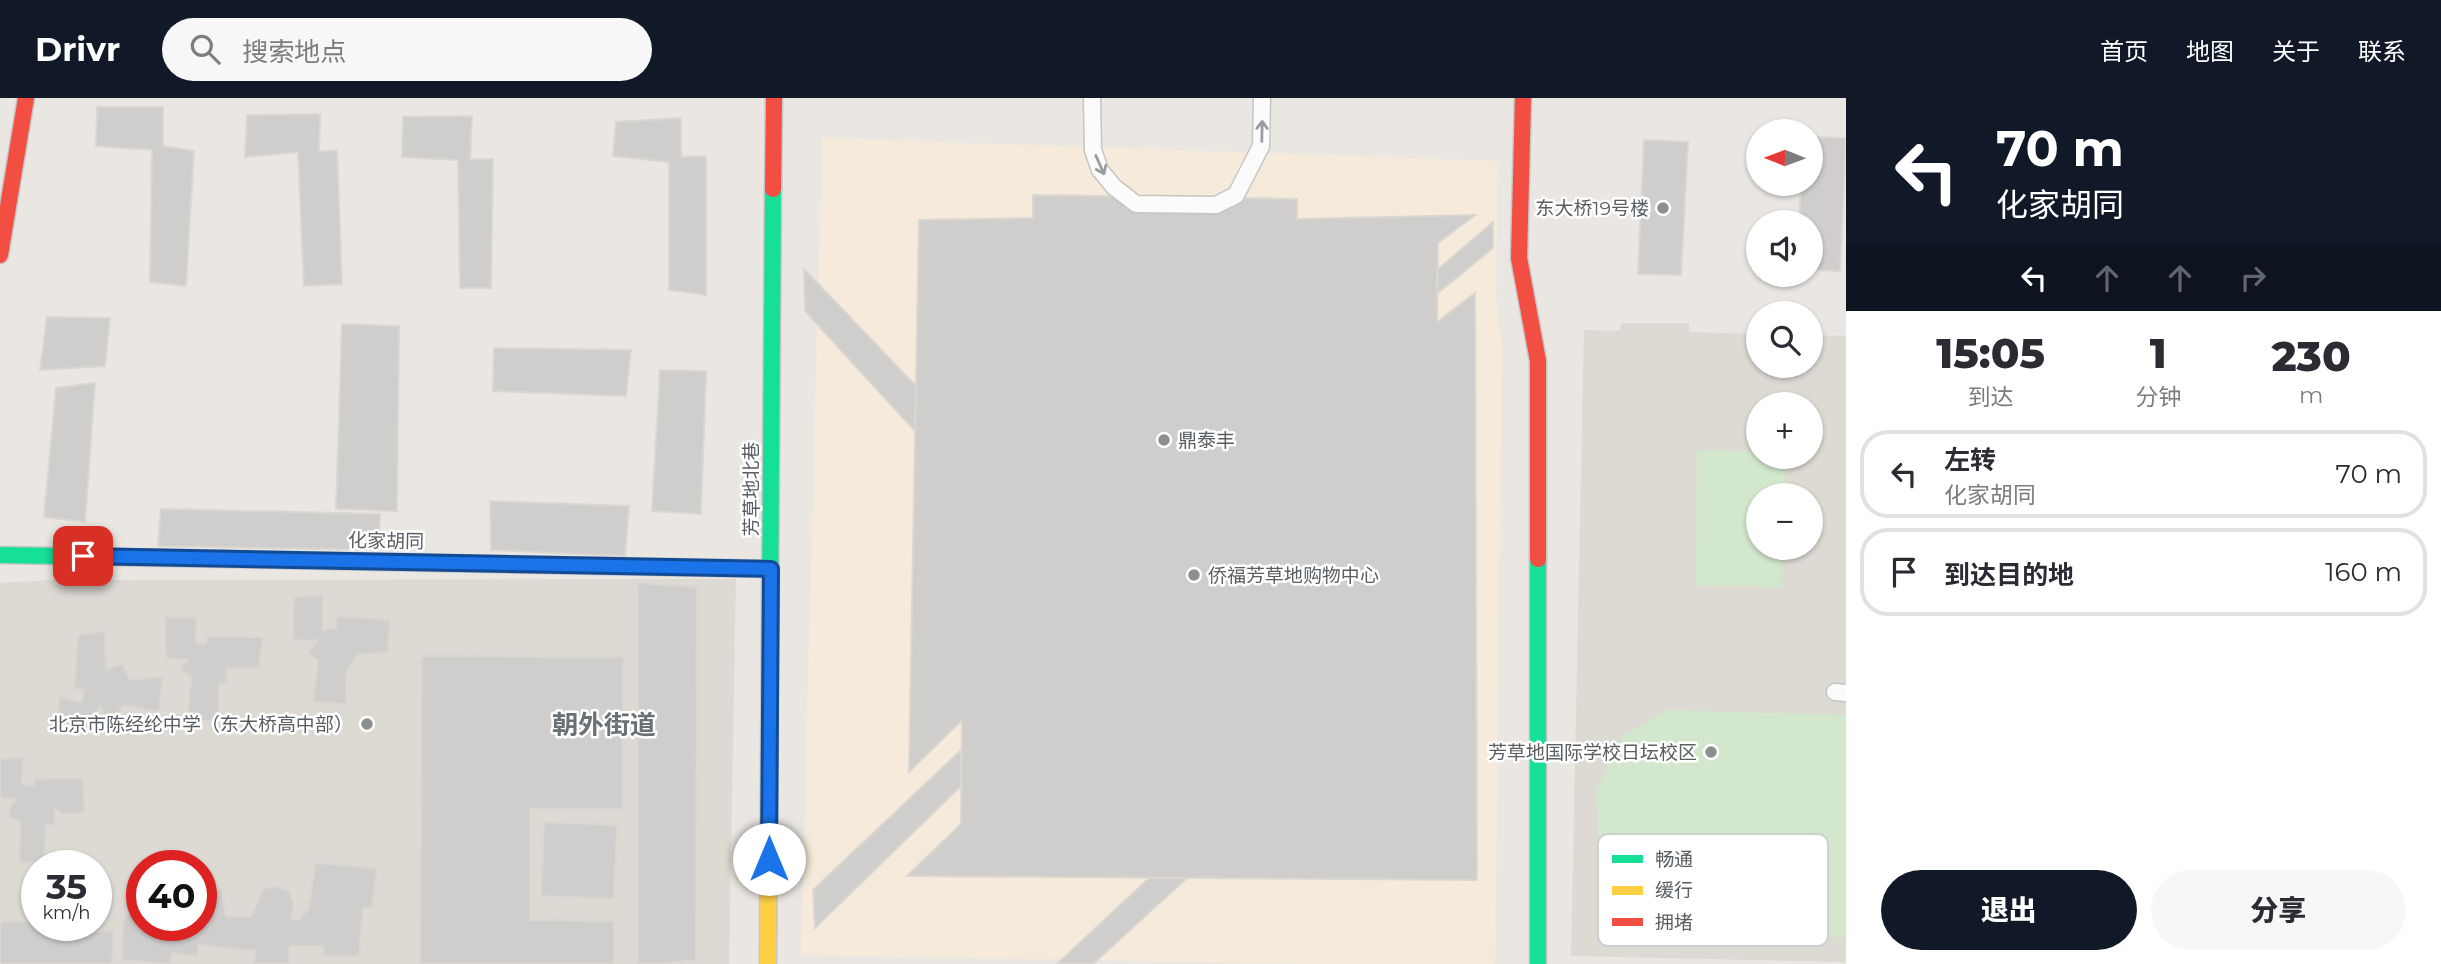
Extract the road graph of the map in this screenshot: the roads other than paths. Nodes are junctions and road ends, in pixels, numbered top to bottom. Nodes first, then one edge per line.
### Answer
1 (26, 98) edge
2 (774, 98) edge
3 (1093, 98) edge
4 (1262, 98) edge
5 (1523, 98) edge
6 (0, 255) edge
7 (0, 555) edge
8 (771, 569) junction
9 (768, 964) edge
10 (1538, 964) edge

1 - 6 street
2 - 8 street, 芳草地北巷
3 -> 4 lane
5 - 10 street
7 - 8 street, 化家胡同
8 - 9 street, 芳草地北巷

